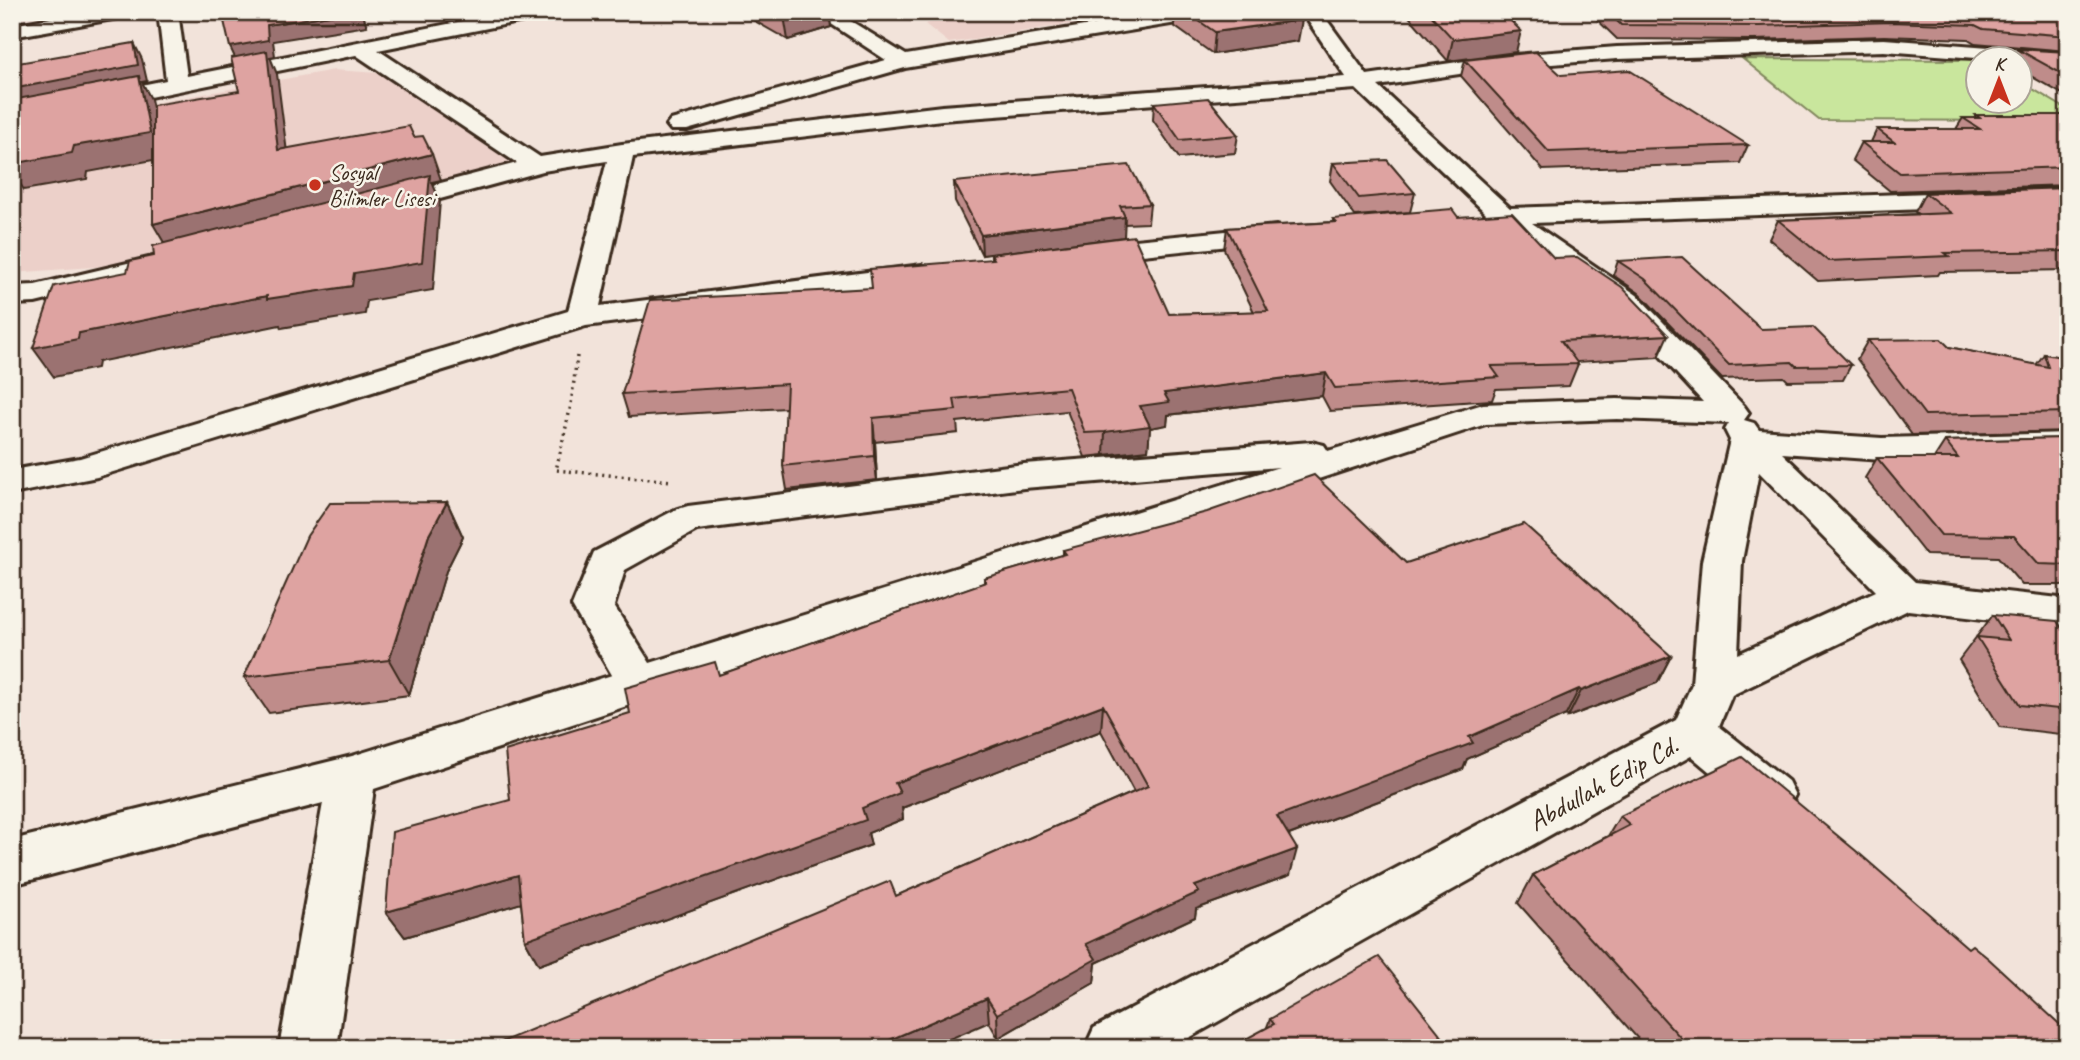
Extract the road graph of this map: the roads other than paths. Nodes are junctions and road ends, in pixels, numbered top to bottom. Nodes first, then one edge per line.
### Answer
1 (118, 12) edge
2 (168, 12) edge
3 (538, 12) edge
4 (822, 12) edge
5 (1207, 12) edge
6 (1311, 12) edge
7 (12, 31) edge
8 (357, 46) junction
9 (2068, 59) edge
10 (903, 62) junction
11 (839, 80) junction
12 (1361, 82) junction
13 (177, 84) junction
14 (12, 118) edge
15 (873, 121) junction
16 (622, 151) junction
17 (536, 166) junction
18 (2068, 196) edge
19 (365, 211) edge
20 (1503, 215) junction
21 (1461, 219) edge
22 (1309, 231) edge
23 (207, 253) edge
24 (1061, 256) edge
25 (951, 270) edge
26 (20, 293) edge
27 (582, 317) junction
28 (1740, 427) junction
29 (2068, 444) edge
30 (1376, 448) junction
31 (14, 482) edge
32 (1904, 595) junction
33 (2068, 614) edge
34 (1714, 684) junction
35 (640, 685) junction
36 (1694, 732) junction
37 (352, 776) junction
38 (1812, 828) edge
39 (12, 863) edge
40 (308, 1048) edge
41 (1114, 1048) edge

1 - 7 street
2 - 13 street
3 - 8 street
4 - 10 street
5 - 10 street
6 - 12 street
8 - 13 street
8 - 17 street
9 - 12 street
10 - 11 street
11 - 15 street
11 - 17 street
12 - 15 street
12 - 20 street
13 - 14 street
15 - 16 street
16 - 17 street
16 - 27 street
17 - 19 street
18 - 20 street
20 - 21 street
20 - 28 street
22 - 24 street
23 - 26 street
25 - 27 street
27 - 31 street
28 - 29 street
28 - 30 street
28 - 32 street
28 - 34 street, Abdullah Edip Cd.
30 - 35 street
30 - 35 street
32 - 33 street
32 - 34 street
34 - 36 street, Abdullah Edip Cd.
35 - 37 street
36 - 38 street
36 - 41 street, Abdullah Edip Cd.
37 - 39 street
37 - 40 street

